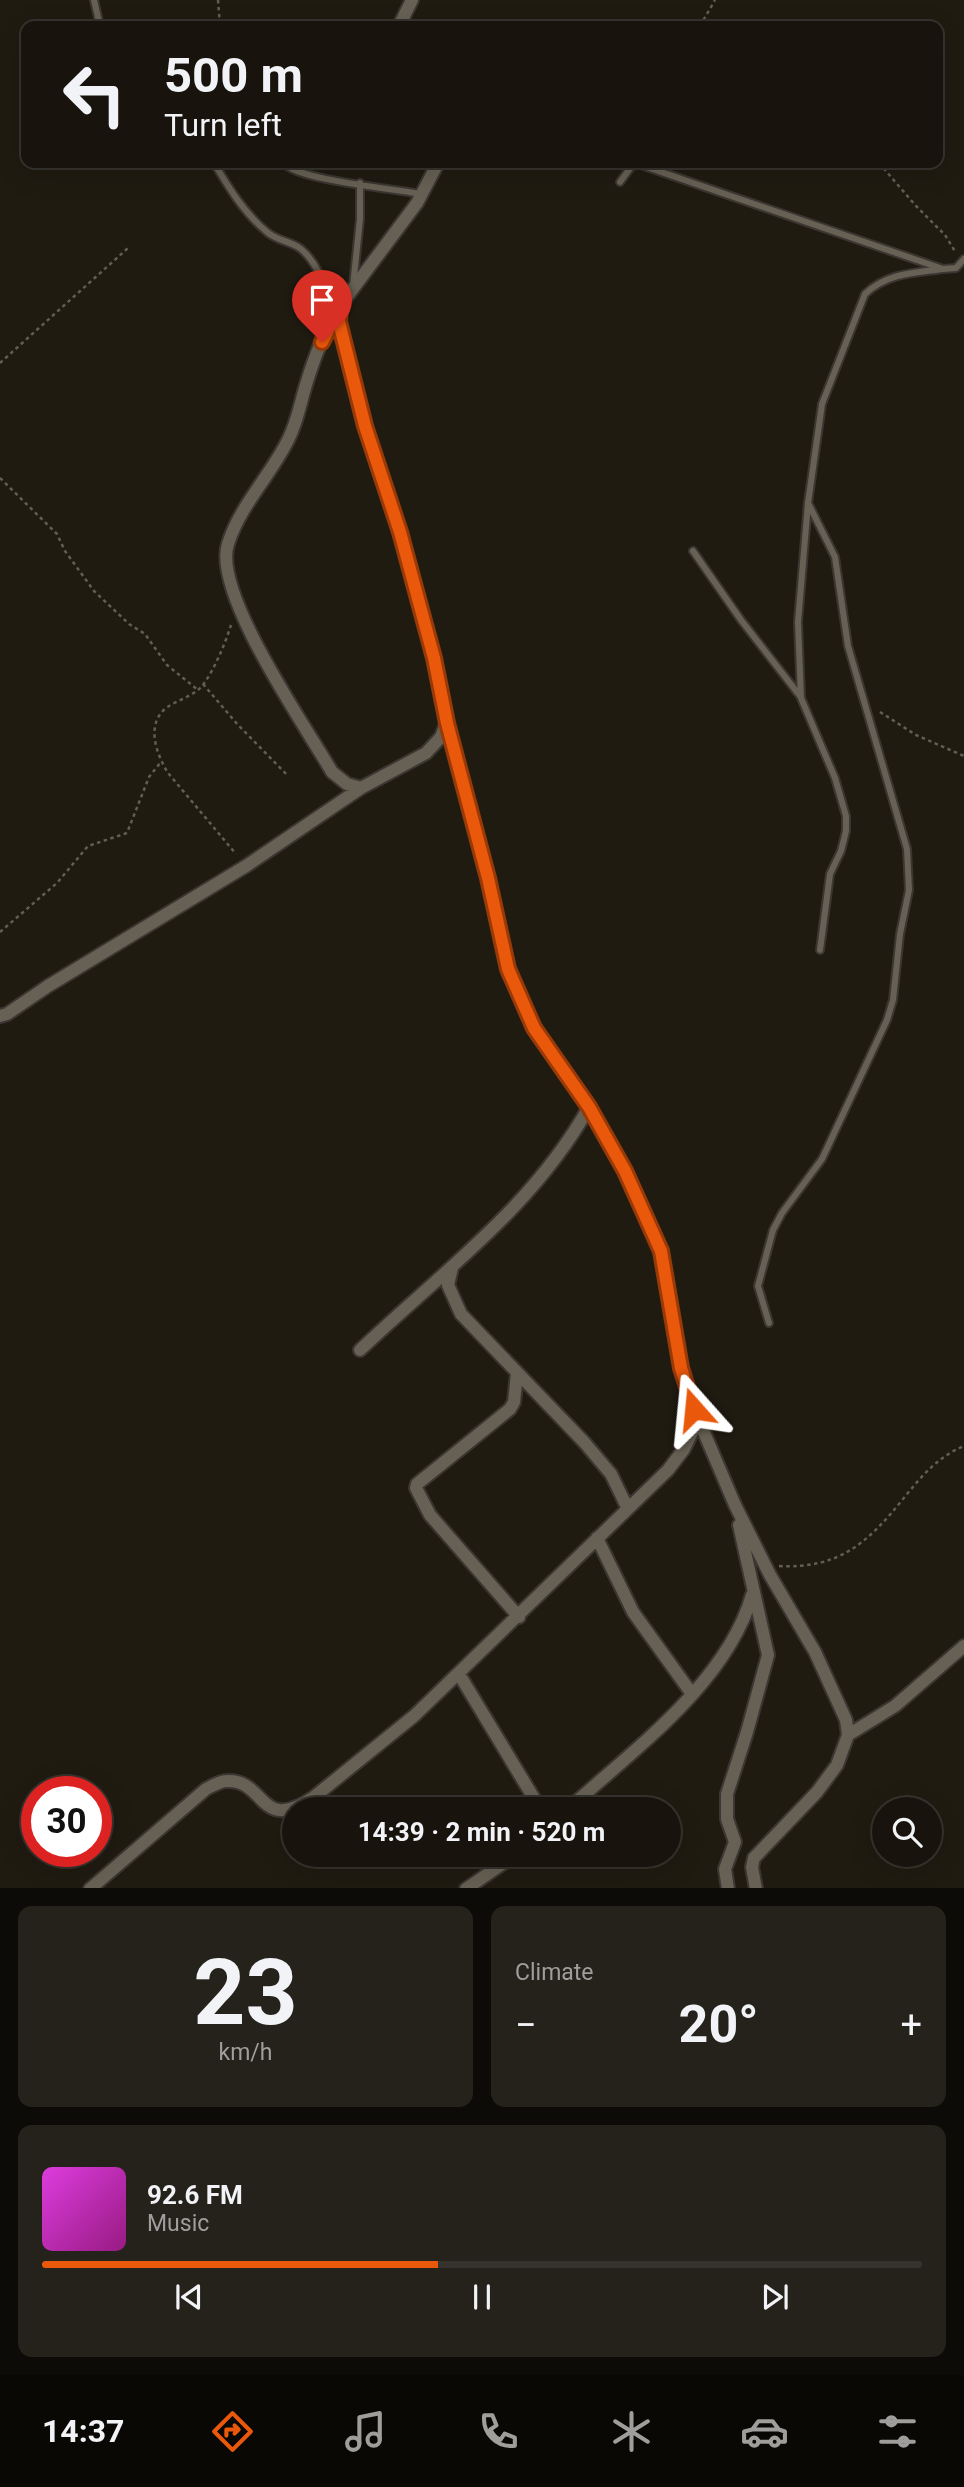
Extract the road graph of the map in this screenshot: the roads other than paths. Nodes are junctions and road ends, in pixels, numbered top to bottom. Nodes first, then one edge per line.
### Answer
1 (94, 0) edge
2 (412, 0) edge
3 (99, 21) edge
4 (402, 21) edge
5 (217, 168) edge
6 (290, 168) edge
7 (435, 168) edge
8 (630, 168) edge
9 (654, 168) edge
10 (620, 182) dead end
11 (360, 183) junction
12 (421, 194) junction
13 (963, 262) edge
14 (943, 269) junction
15 (353, 286) junction
16 (338, 310) junction
17 (808, 503) junction
18 (693, 551) dead end
19 (801, 698) junction
20 (447, 723) junction
21 (338, 778) junction
22 (361, 788) junction
23 (345, 799) junction
24 (820, 950) dead end
25 (0, 1016) edge
26 (589, 1107) junction
27 (452, 1268) junction
28 (769, 1323) dead end
29 (360, 1350) dead end
30 (517, 1373) junction
31 (699, 1418) junction
32 (735, 1505) junction
33 (627, 1507) junction
34 (597, 1538) junction
35 (753, 1591) junction
36 (519, 1617) junction
37 (964, 1646) edge
38 (459, 1674) junction
39 (692, 1693) junction
40 (848, 1735) junction
41 (533, 1797) edge
42 (582, 1797) edge
43 (497, 1867) edge
44 (90, 1888) edge
45 (466, 1888) edge
46 (728, 1888) edge
47 (756, 1888) edge

1 - 3 lane
2 - 4 street
5 - 16 lane
6 - 11 lane
7 - 12 street
8 - 10 lane
9 - 14 lane
11 - 12 lane
11 - 15 lane
12 - 15 street
13 - 14 lane
14 - 17 lane
15 - 16 street
16 - 20 street
16 - 21 street
17 - 19 lane
17 - 28 lane
18 - 19 lane
19 - 24 lane
20 - 22 street
20 - 26 street
21 - 22 street
21 - 23 street
22 - 23 street
23 - 25 street
26 - 27 street
26 - 31 street
27 - 29 street
27 - 30 street
30 - 33 street
30 - 36 street
31 - 32 street
31 - 33 street
32 - 35 street
32 - 40 street
33 - 34 street
34 - 36 street
34 - 39 street
35 - 39 street
35 - 46 street
36 - 38 street
37 - 40 street
38 - 41 street
38 - 44 street
39 - 42 street
40 - 47 street
43 - 45 street

